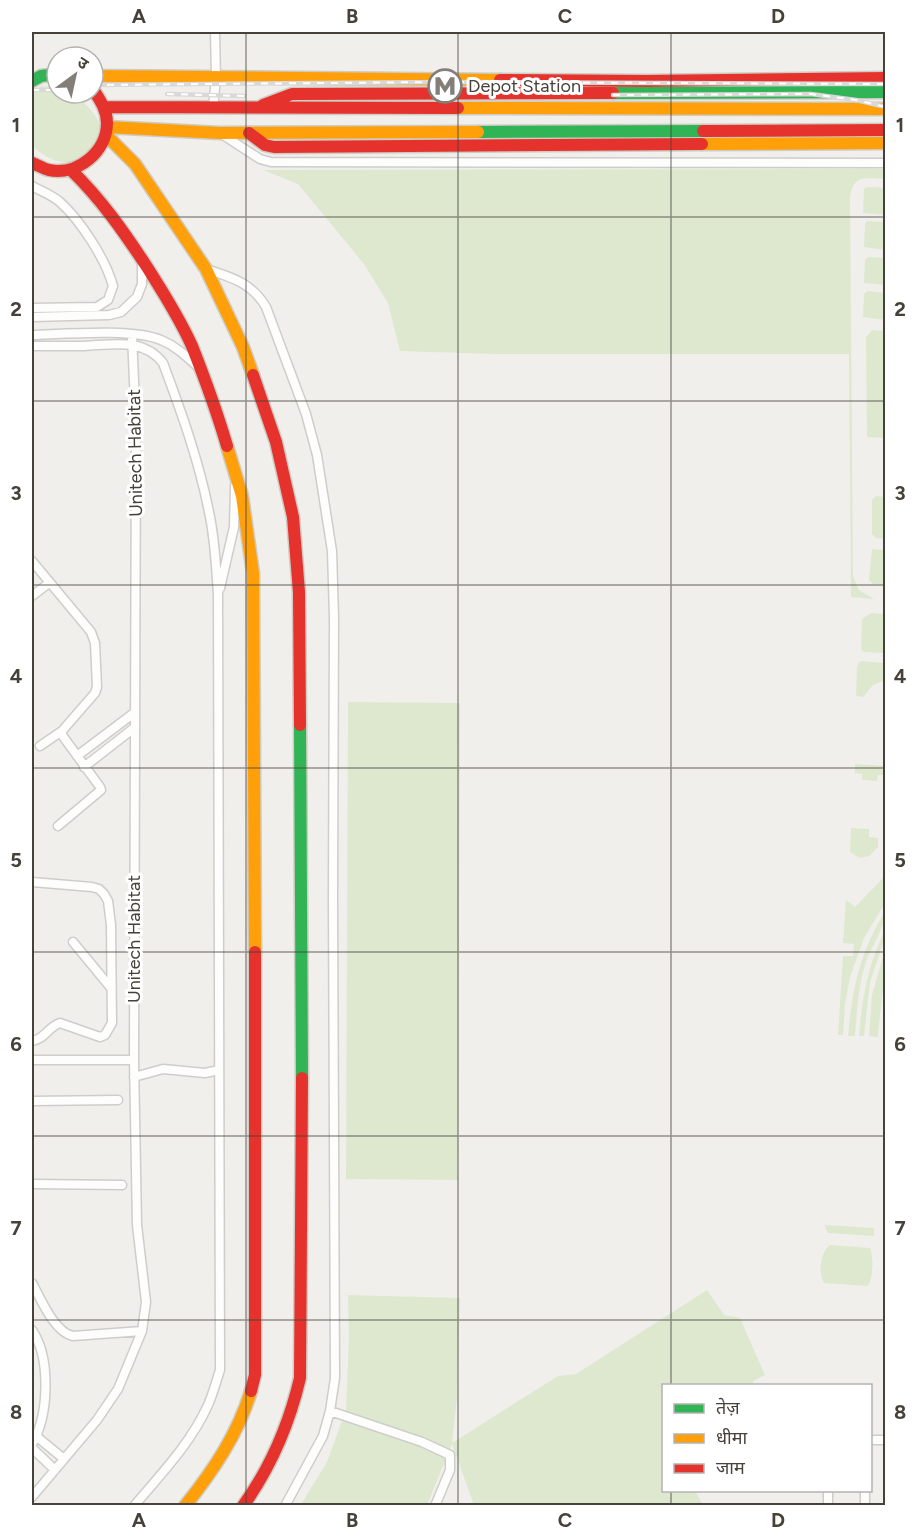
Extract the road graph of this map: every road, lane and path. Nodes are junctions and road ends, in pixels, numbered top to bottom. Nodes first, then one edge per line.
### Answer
1 (215, 32) edge
2 (105, 76) edge
3 (216, 78) junction
4 (885, 78) edge
5 (885, 92) edge
6 (105, 107) joint
7 (260, 107) junction
8 (213, 108) junction
9 (885, 109) edge
10 (885, 130) edge
11 (106, 131) junction
12 (220, 133) junction
13 (249, 133) junction
14 (885, 143) edge
15 (32, 163) edge
16 (885, 163) edge
17 (71, 170) junction
18 (32, 186) edge
19 (142, 260) junction
20 (206, 269) junction
21 (32, 308) edge
22 (56, 312) junction
23 (32, 317) edge
24 (32, 334) edge
25 (47, 334) junction
26 (132, 335) junction
27 (158, 339) junction
28 (132, 345) junction
29 (32, 346) edge
30 (82, 346) junction
31 (151, 351) junction
32 (201, 369) junction
33 (235, 473) junction
34 (32, 561) edge
35 (49, 583) junction
36 (218, 594) junction
37 (32, 596) edge
38 (134, 712) junction
39 (134, 728) junction
40 (62, 731) junction
41 (40, 746) dead end
42 (77, 756) junction
43 (84, 766) junction
44 (58, 826) dead end
45 (32, 882) edge
46 (73, 942) dead end
47 (112, 988) junction
48 (32, 1041) edge
49 (32, 1059) edge
50 (134, 1060) junction
51 (219, 1070) junction
52 (134, 1077) junction
53 (118, 1100) dead end
54 (32, 1101) edge
55 (32, 1184) edge
56 (122, 1185) dead end
57 (32, 1283) edge
58 (32, 1330) edge
59 (142, 1331) junction
60 (330, 1411) junction
61 (33, 1443) edge
62 (64, 1459) junction
63 (55, 1470) junction
64 (32, 1497) edge
65 (134, 1506) edge
66 (185, 1506) edge
67 (243, 1506) edge
68 (285, 1506) edge
69 (435, 1506) edge

1 - 3 street
2 - 3 street
3 - 4 street
3 - 8 street
5 - 7 street
6 - 8 street
6 - 11 street
7 - 8 street
7 - 9 street
10 - 13 street
11 - 12 street
11 - 17 street
11 - 20 street
12 - 13 street
12 - 16 street
13 - 14 street
15 - 17 street
17 - 19 street
18 - 22 street
19 - 22 street
19 - 32 street
20 - 60 street
20 - 67 street
21 - 22 street
22 - 23 street
24 - 25 street
25 - 26 street
25 - 30 street
26 - 27 street
26 - 28 street, Unitech Habitat
27 - 31 street
27 - 32 street
28 - 30 street
28 - 31 street
28 - 38 street, Unitech Habitat
29 - 30 street
31 - 36 street
32 - 33 street
33 - 36 street
33 - 66 street
34 - 35 street
35 - 37 street
35 - 40 street
36 - 51 street
38 - 39 street, Unitech Habitat
38 - 42 street
39 - 43 street
39 - 50 street, Unitech Habitat
40 - 41 street
40 - 42 street
42 - 43 street
43 - 44 street
45 - 47 street
46 - 47 street
47 - 48 street
49 - 50 street
50 - 52 street, Unitech Habitat
51 - 52 street
51 - 65 street
52 - 59 street, Unitech Habitat
53 - 54 street
55 - 56 street
57 - 59 street
58 - 61 street
59 - 62 street, Unitech Habitat
60 - 68 street
60 - 69 street
61 - 62 street
61 - 63 street
62 - 63 street, Unitech Habitat
63 - 64 street, Unitech Habitat

